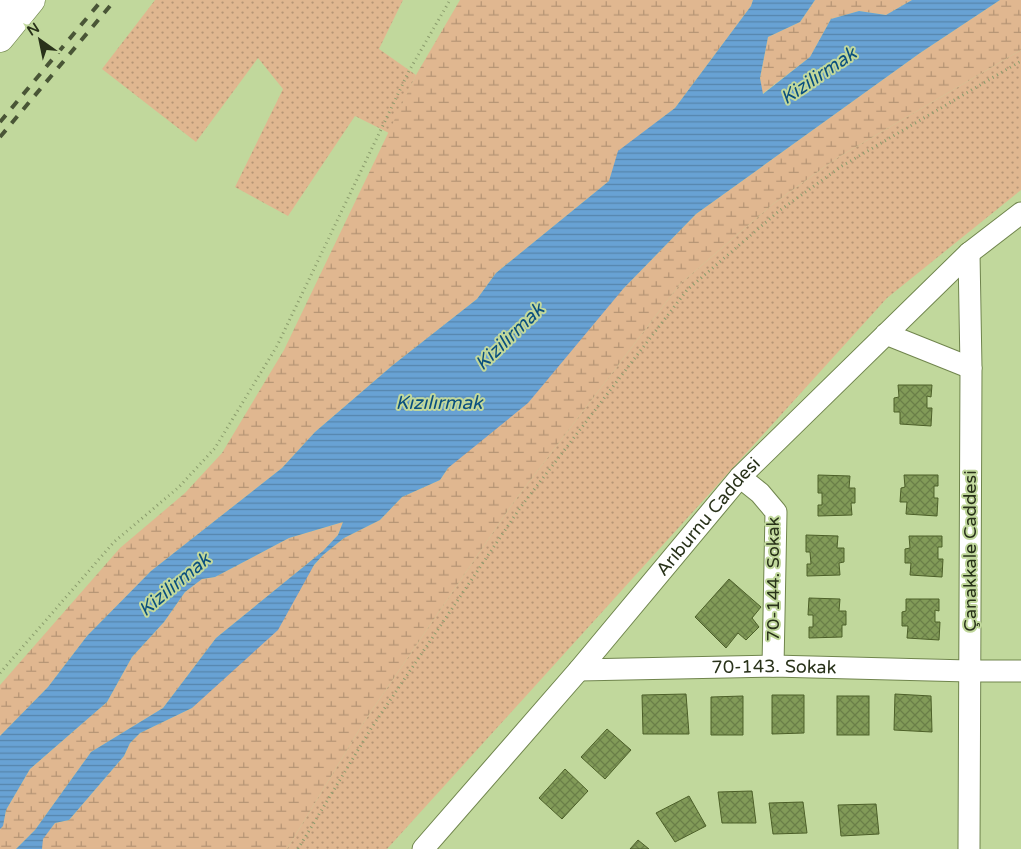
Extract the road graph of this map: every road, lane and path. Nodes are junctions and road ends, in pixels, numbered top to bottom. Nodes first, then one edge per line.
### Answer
1 (4, 0) edge
2 (32, 0) edge
3 (450, 0) edge
4 (0, 4) edge
5 (0, 38) edge
6 (1021, 61) edge
7 (1021, 213) edge
8 (969, 253) junction
9 (886, 334) junction
10 (971, 368) junction
11 (740, 477) junction
12 (772, 666) junction
13 (579, 670) junction
14 (1021, 670) edge
15 (969, 671) junction
16 (0, 673) edge
17 (298, 849) edge
18 (424, 849) edge
19 (969, 849) edge

1 - 4 highway
2 - 5 highway
3 - 16 path
6 - 17 path
7 - 8 street, Arıburnu Caddesi
8 - 9 street, Arıburnu Caddesi
8 - 10 street, Çanakkale Caddesi
9 - 10 street
9 - 11 street, Arıburnu Caddesi
10 - 15 street, Çanakkale Caddesi
11 - 12 street, 70-144. Sokak
11 - 13 street, Arıburnu Caddesi
12 - 13 street, 70-143. Sokak
12 - 15 street, 70-143. Sokak
13 - 18 street, Arıburnu Caddesi
14 - 15 street, 70-143. Sokak
15 - 19 street, Çanakkale Caddesi

